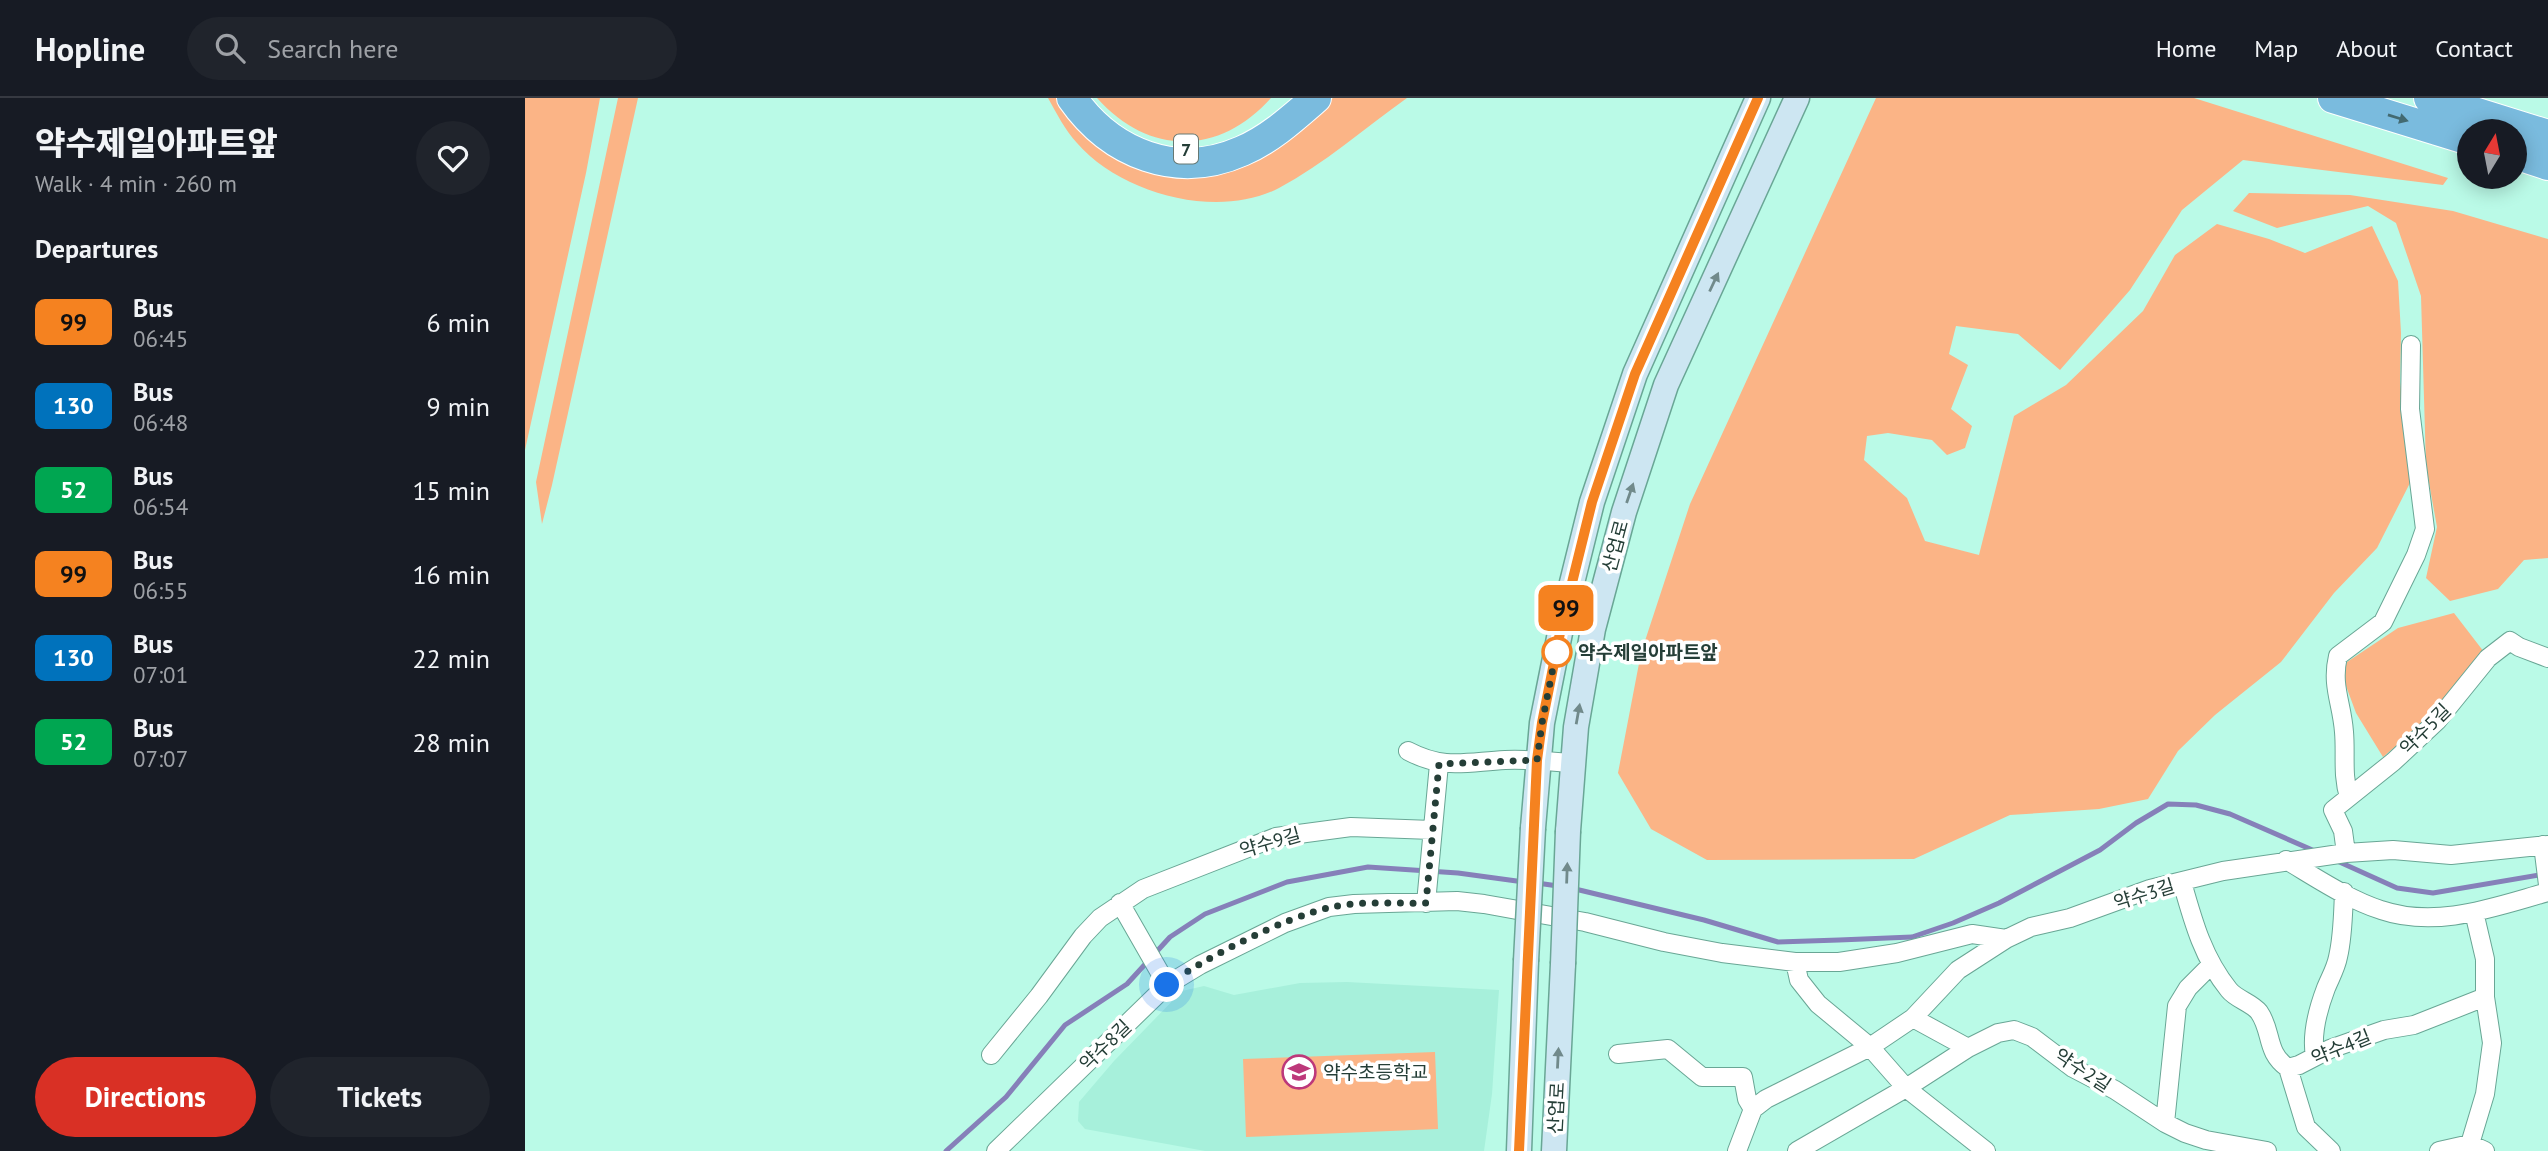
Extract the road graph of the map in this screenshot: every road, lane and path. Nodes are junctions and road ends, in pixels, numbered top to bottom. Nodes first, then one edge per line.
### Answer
1 (1072, 98) edge
2 (1089, 98) edge
3 (1284, 98) edge
4 (1316, 98) edge
5 (1758, 98) edge
6 (1797, 98) edge
7 (2333, 98) edge
8 (2429, 98) edge
9 (2457, 135) edge
10 (2548, 135) edge
11 (2527, 158) edge
12 (2548, 165) edge
13 (2411, 345) dead end
14 (2548, 658) edge
15 (1408, 751) dead end
16 (1537, 760) junction
17 (1571, 763) junction
18 (1439, 764) junction
19 (2349, 797) junction
20 (1431, 839) junction
21 (2545, 845) edge
22 (2346, 853) junction
23 (2286, 860) junction
24 (2182, 882) junction
25 (2548, 885) edge
26 (2548, 891) edge
27 (2344, 892) junction
28 (1426, 897) junction
29 (1120, 903) junction
30 (2473, 912) junction
31 (2005, 939) junction
32 (1795, 962) junction
33 (2211, 965) junction
34 (1167, 985) junction
35 (2485, 997) junction
36 (1913, 1018) junction
37 (1870, 1047) junction
38 (1968, 1048) junction
39 (1618, 1054) dead end
40 (991, 1055) dead end
41 (2315, 1056) junction
42 (2288, 1068) junction
43 (1906, 1088) junction
44 (1753, 1109) junction
45 (2165, 1123) junction
46 (2478, 1147) edge
47 (996, 1151) edge
48 (1519, 1151) edge
49 (1553, 1151) edge
50 (1737, 1151) edge
51 (1797, 1151) edge
52 (1986, 1151) edge
53 (2267, 1151) edge
54 (2331, 1151) edge
55 (2439, 1151) edge

1 - 4 highway
2 - 3 highway, 7
5 - 16 main road, 산업로
17 -> 6 main road, 산업로
7 -> 9 highway
8 - 10 highway
11 - 12 highway
13 - 19 street
14 - 19 street, 약수5길
15 - 18 street
16 - 17 street
16 - 18 street
16 - 48 main road, 산업로, bridge
49 -> 17 main road, 산업로, bridge
18 - 20 street
19 - 22 street, 약수5길
20 - 28 street
20 - 29 street, 약수9길
21 - 22 street
21 - 25 street
22 - 23 street, 약수3길
23 - 24 street, 약수3길
23 - 27 street
24 - 31 street, 약수3길
24 - 33 street, 약수4길
26 - 30 street
27 - 30 street
27 - 41 street
28 - 32 street, 약수8길
28 - 34 street, 약수8길
29 - 34 street
29 - 40 street, 약수9길
30 - 35 street
31 - 32 street
31 - 36 street, 약수3길
32 - 37 street
33 - 42 street, 약수4길
33 - 45 street
34 - 47 street, 약수8길
35 - 41 street, 약수4길
35 - 46 street
36 - 37 street, 약수3길
36 - 38 street
37 - 43 street
37 - 44 street, 약수3길
38 - 43 street, 약수2길
38 - 45 street, 약수2길
39 - 44 street
41 - 42 street, 약수4길
42 - 54 street
43 - 51 street, 약수2길
43 - 52 street
44 - 50 street
45 - 53 street, 약수2길
46 - 55 street

